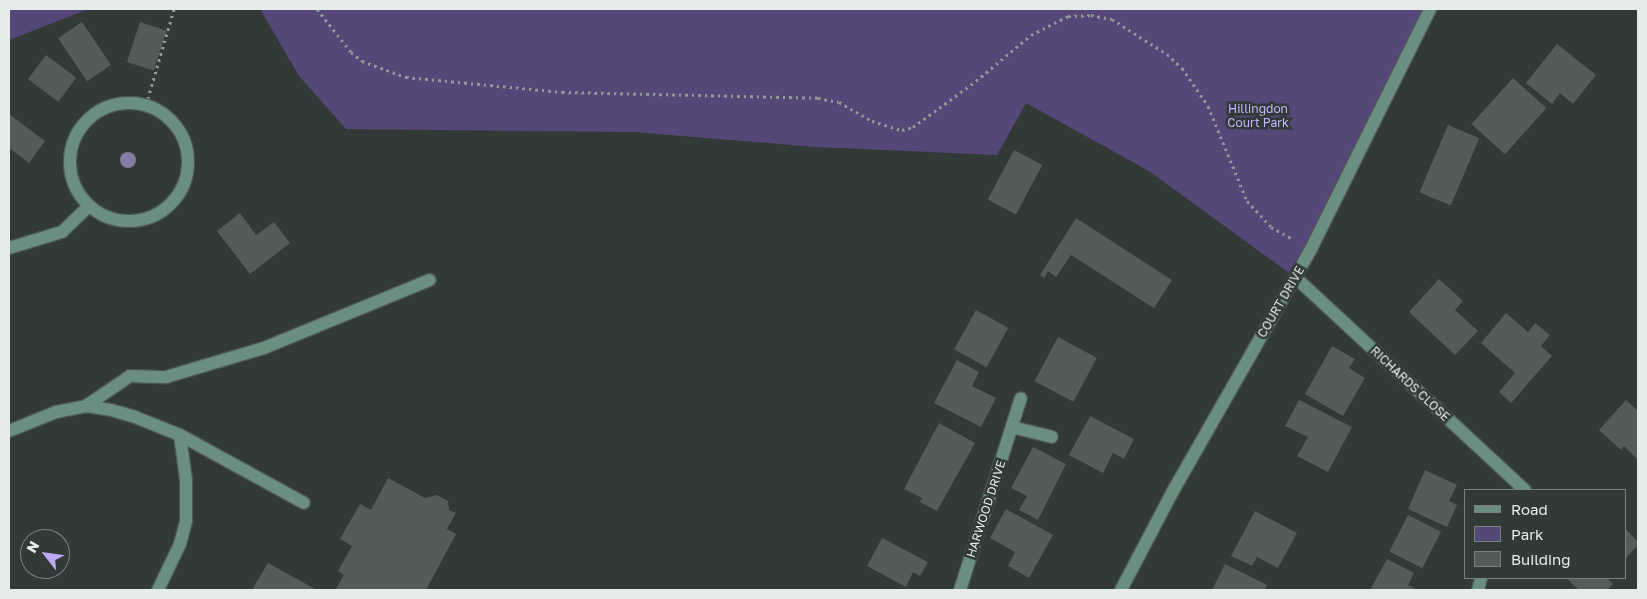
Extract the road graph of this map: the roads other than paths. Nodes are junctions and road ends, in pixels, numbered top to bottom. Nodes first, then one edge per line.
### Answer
1 (1430, 9) edge
2 (89, 206) junction
3 (9, 248) edge
4 (1296, 278) junction
5 (430, 280) dead end
6 (1021, 398) dead end
7 (86, 406) junction
8 (1012, 427) junction
9 (9, 431) edge
10 (180, 435) junction
11 (1052, 437) dead end
12 (1524, 489) edge
13 (304, 503) dead end
14 (158, 590) edge
15 (960, 590) edge
16 (1121, 590) edge

1 - 4 street, COURT DRIVE
2 - 2 street
2 - 3 street
4 - 12 street, RICHARDS CLOSE
4 - 16 street, COURT DRIVE
5 - 7 street
6 - 8 street, HARWOOD DRIVE
7 - 9 street
7 - 10 street
8 - 11 street
8 - 15 street, HARWOOD DRIVE
10 - 13 street
10 - 14 street

